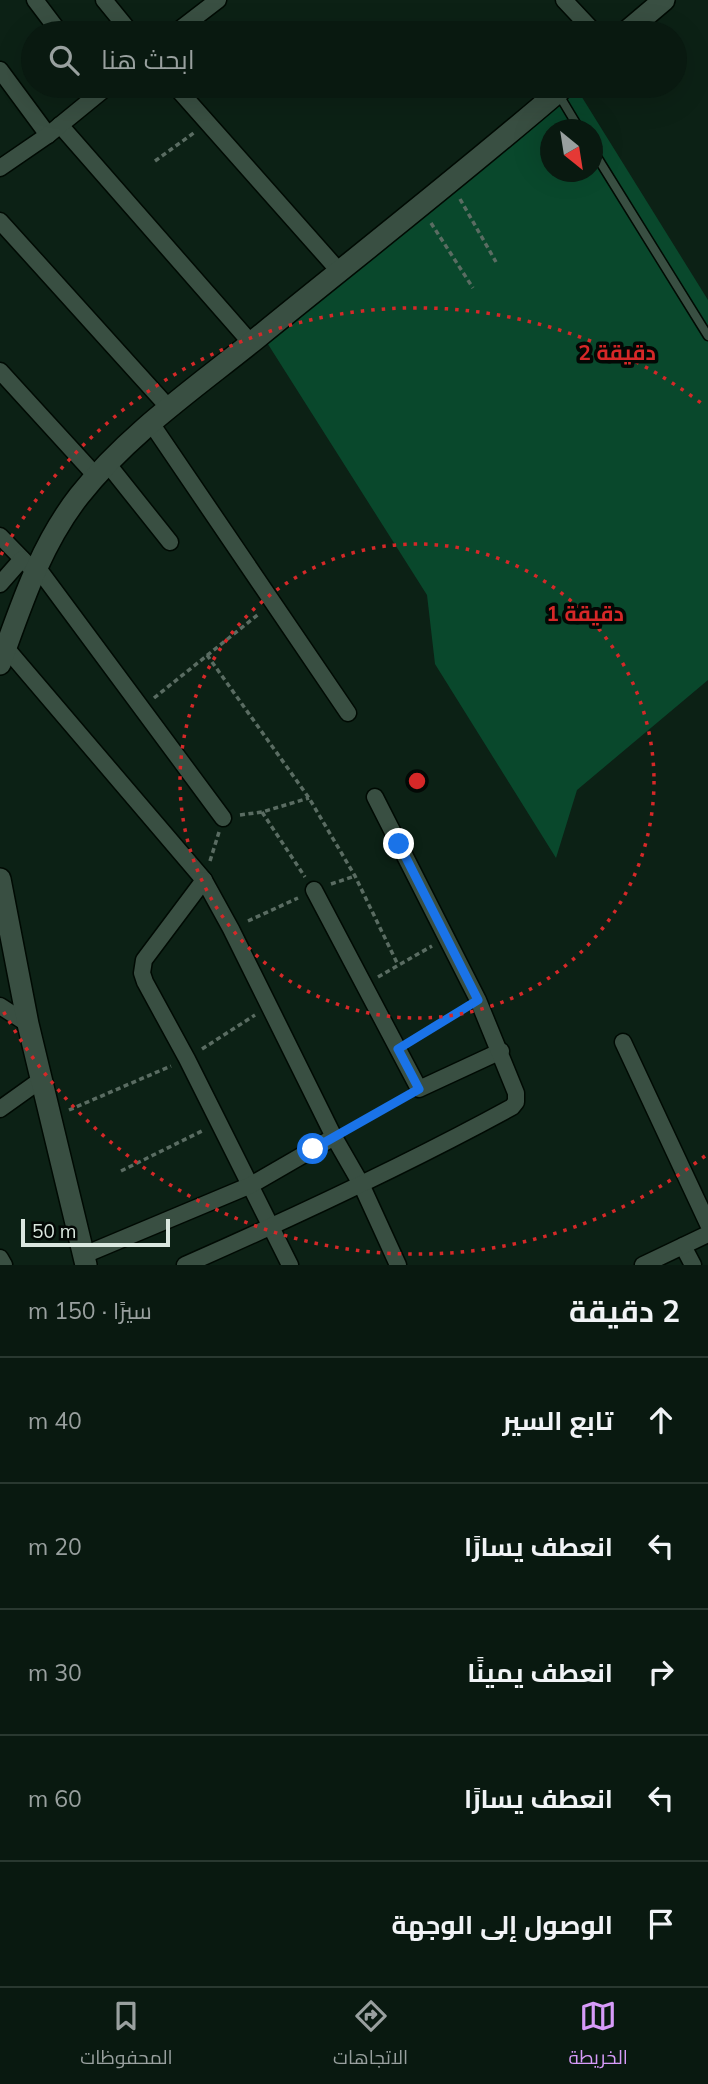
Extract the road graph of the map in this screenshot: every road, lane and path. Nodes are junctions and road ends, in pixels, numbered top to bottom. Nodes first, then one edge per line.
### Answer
1 (35, 0) edge
2 (104, 0) edge
3 (218, 0) edge
4 (564, 0) edge
5 (664, 0) edge
6 (51, 21) edge
7 (121, 21) edge
8 (191, 21) edge
9 (584, 21) edge
10 (639, 21) edge
11 (0, 70) edge
12 (21, 93) edge
13 (25, 98) edge
14 (90, 98) edge
15 (186, 98) edge
16 (550, 98) edge
17 (565, 98) edge
18 (575, 119) edge
19 (208, 122) junction
20 (54, 130) junction
21 (155, 161) dead end
22 (603, 165) edge
23 (0, 168) edge
24 (450, 182) junction
25 (420, 207) junction
26 (0, 221) edge
27 (496, 262) dead end
28 (339, 271) junction
29 (473, 288) dead end
30 (708, 336) edge
31 (251, 343) junction
32 (0, 371) edge
33 (169, 408) junction
34 (151, 424) junction
35 (102, 469) junction
36 (0, 536) edge
37 (170, 542) dead end
38 (31, 566) junction
39 (0, 584) edge
40 (273, 603) junction
41 (207, 655) junction
42 (3, 656) edge
43 (143, 708) junction
44 (348, 713) dead end
45 (375, 797) dead end
46 (309, 798) junction
47 (262, 812) junction
48 (223, 818) junction
49 (355, 876) junction
50 (0, 879) edge
51 (204, 880) junction
52 (314, 890) junction
53 (231, 929) junction
54 (446, 938) junction
55 (7, 956) edge
56 (478, 1000) junction
57 (0, 1006) edge
58 (268, 1007) junction
59 (27, 1024) junction
60 (623, 1042) dead end
61 (398, 1049) junction
62 (500, 1051) junction
63 (187, 1059) junction
64 (42, 1079) junction
65 (419, 1089) junction
66 (0, 1109) edge
67 (50, 1119) junction
68 (219, 1122) junction
69 (334, 1137) junction
70 (121, 1171) dead end
71 (360, 1184) junction
72 (251, 1185) junction
73 (708, 1224) edge
74 (273, 1226) junction
75 (708, 1234) edge
76 (683, 1246) junction
77 (0, 1258) edge
78 (85, 1260) edge
79 (5, 1265) edge
80 (185, 1265) edge
81 (290, 1265) edge
82 (398, 1265) edge
83 (643, 1265) edge
84 (693, 1265) edge

1 - 6 street
2 - 7 street
3 - 8 street
4 - 9 street
5 - 10 main road
11 - 12 street
13 - 20 street
14 - 20 street
15 - 19 street
16 - 24 main road
17 - 18 lane
19 - 21 path
19 - 28 street
20 - 23 street
20 - 31 street
22 - 30 lane
24 - 25 main road
24 - 27 path
25 - 28 main road
25 - 29 path
26 - 33 street
28 - 31 main road
31 - 33 main road
32 - 35 street
33 - 34 main road
34 - 35 main road
34 - 40 street
35 - 37 street
35 - 38 main road
36 - 38 street
38 - 39 street
38 - 42 main road
38 - 43 street
40 - 41 path
40 - 44 street
41 - 43 path
41 - 46 path
42 - 51 street
43 - 48 street
45 - 54 street
46 - 47 path
46 - 49 path
47 - 48 path
47 - 52 path
48 - 51 path
49 - 52 path
49 - 54 path
50 - 55 main road
51 - 53 street
51 - 63 street
52 - 53 path
52 - 61 street
53 - 58 street
54 - 56 street
55 - 59 main road
56 - 61 path
56 - 62 street
57 - 59 street
58 - 63 path
58 - 69 street
59 - 64 main road
60 - 73 street
61 - 65 street
62 - 65 street
62 - 71 street
63 - 67 path
63 - 68 street
64 - 66 street
64 - 67 main road
65 - 69 path
67 - 78 main road
68 - 70 path
68 - 72 street
69 - 71 street
69 - 72 street
71 - 74 street
71 - 82 street
72 - 74 street
72 - 78 street
74 - 80 street
74 - 81 street
75 - 76 street
76 - 83 street
76 - 84 street
77 - 79 street

